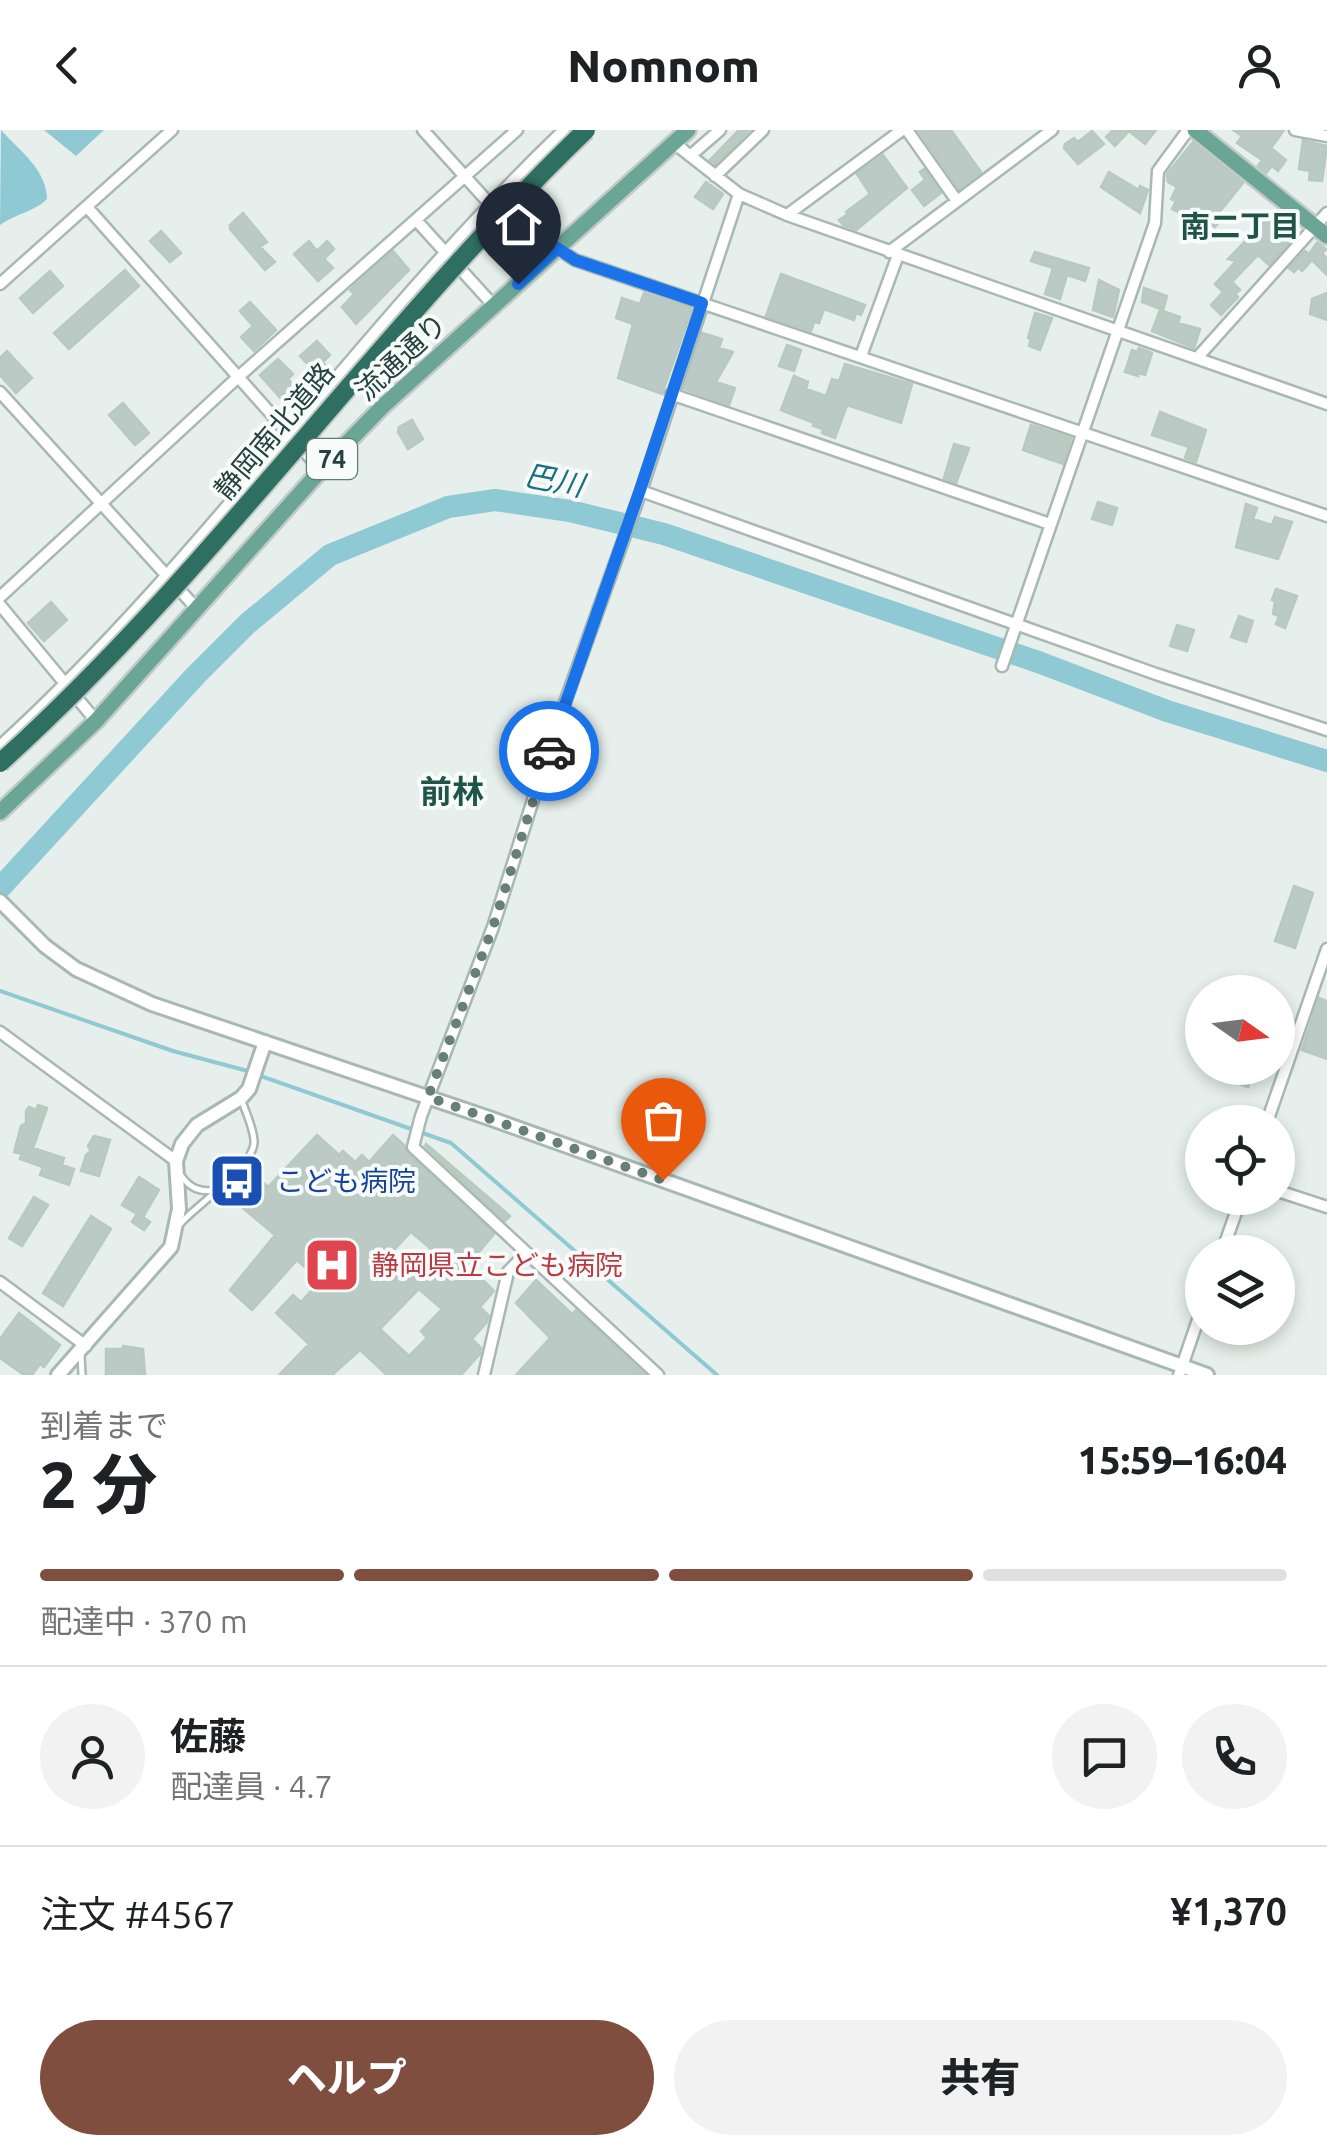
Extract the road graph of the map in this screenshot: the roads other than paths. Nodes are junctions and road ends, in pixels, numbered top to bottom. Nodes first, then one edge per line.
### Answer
1 (172, 130) edge
2 (422, 130) edge
3 (517, 130) edge
4 (564, 130) edge
5 (576, 130) edge
6 (586, 130) edge
7 (688, 130) edge
8 (720, 130) edge
9 (763, 130) edge
10 (905, 130) edge
11 (1052, 130) edge
12 (1295, 130) edge
13 (1201, 132) edge
14 (1327, 136) edge
15 (674, 143) junction
16 (690, 156) junction
17 (466, 176) junction
18 (716, 176) junction
19 (739, 194) junction
20 (957, 201) junction
21 (490, 202) junction
22 (87, 206) junction
23 (787, 214) junction
24 (1327, 214) edge
25 (416, 220) junction
26 (1321, 232) edge
27 (557, 248) junction
28 (446, 252) junction
29 (893, 254) junction
30 (542, 262) junction
31 (0, 284) edge
32 (702, 303) junction
33 (494, 306) junction
34 (1116, 329) junction
35 (861, 356) junction
36 (1197, 358) junction
37 (237, 378) junction
38 (0, 392) edge
39 (672, 394) junction
40 (1327, 404) edge
41 (1082, 433) junction
42 (288, 434) junction
43 (321, 470) junction
44 (640, 490) junction
45 (100, 504) junction
46 (1327, 516) edge
47 (1050, 524) junction
48 (165, 576) junction
49 (0, 598) edge
50 (0, 605) edge
51 (196, 609) junction
52 (1016, 624) junction
53 (1002, 666) dead end
54 (66, 683) junction
55 (96, 722) junction
56 (1327, 730) edge
57 (0, 746) edge
58 (0, 754) edge
59 (0, 763) edge
60 (0, 812) edge
61 (0, 901) edge
62 (1327, 949) edge
63 (1313, 988) junction
64 (1327, 992) edge
65 (0, 1032) edge
66 (265, 1042) junction
67 (245, 1094) junction
68 (428, 1097) junction
69 (1272, 1105) edge
70 (176, 1166) junction
71 (220, 1189) junction
72 (1295, 1197) edge
73 (1327, 1208) edge
74 (178, 1227) junction
75 (526, 1253) junction
76 (0, 1282) edge
77 (1190, 1345) edge
78 (83, 1348) junction
79 (1181, 1371) edge
80 (58, 1375) edge
81 (82, 1375) edge
82 (484, 1375) edge
83 (658, 1375) edge
84 (1207, 1375) edge

1 - 22 street
2 - 17 street
3 - 17 street
4 - 21 street
5 - 58 highway, 静岡南北道路 / 74, bridge
6 - 59 highway, 静岡南北道路 / 74, bridge
7 - 15 main road, 流通通り / 74
8 - 16 street
9 - 18 street
10 - 20 street
10 - 23 street
11 - 20 street
12 - 14 street
13 - 26 main road
13 - 34 street
15 - 16 street
15 - 27 main road, 流通通り / 74
16 - 18 street
17 - 21 street
17 - 25 street
18 - 19 street
19 - 23 street
19 - 32 street
20 - 29 street
21 - 28 street
21 - 30 street
22 - 31 street
22 - 37 street
23 - 29 street
24 - 26 street
25 - 28 street
25 - 37 street
26 - 36 street
27 - 30 main road, 流通通り / 74
27 - 32 street
28 - 33 street
28 - 42 street
29 - 34 street
29 - 35 street
30 - 33 main road, 流通通り / 74
32 - 35 street
32 - 39 street
33 - 43 main road, 流通通り / 74
34 - 36 street
34 - 41 street
35 - 41 street
36 - 40 street
37 - 42 street
37 - 45 street
38 - 45 street
39 - 44 street
39 - 47 street
41 - 46 street
41 - 47 street
42 - 43 street
42 - 48 street
43 - 51 main road, 流通通り / 74
44 - 52 street
44 - 68 street
45 - 48 street
45 - 49 street
47 - 52 street
48 - 51 street
48 - 54 street
50 - 54 street
51 - 55 main road, 流通通り / 74
52 - 53 street
52 - 56 street
54 - 55 street
54 - 57 street
55 - 60 main road, 流通通り / 74
61 - 66 street
62 - 63 street
63 - 64 street
63 - 69 street
65 - 70 street
66 - 67 street
66 - 68 street
67 - 70 street
67 - 71 lane
68 - 75 street
68 - 79 street
70 - 71 lane
70 - 74 street
71 - 74 lane
72 - 73 street
74 - 78 street
75 - 82 street
75 - 83 street
76 - 78 street
77 - 79 street
78 - 80 street
78 - 81 lane
79 - 84 street

